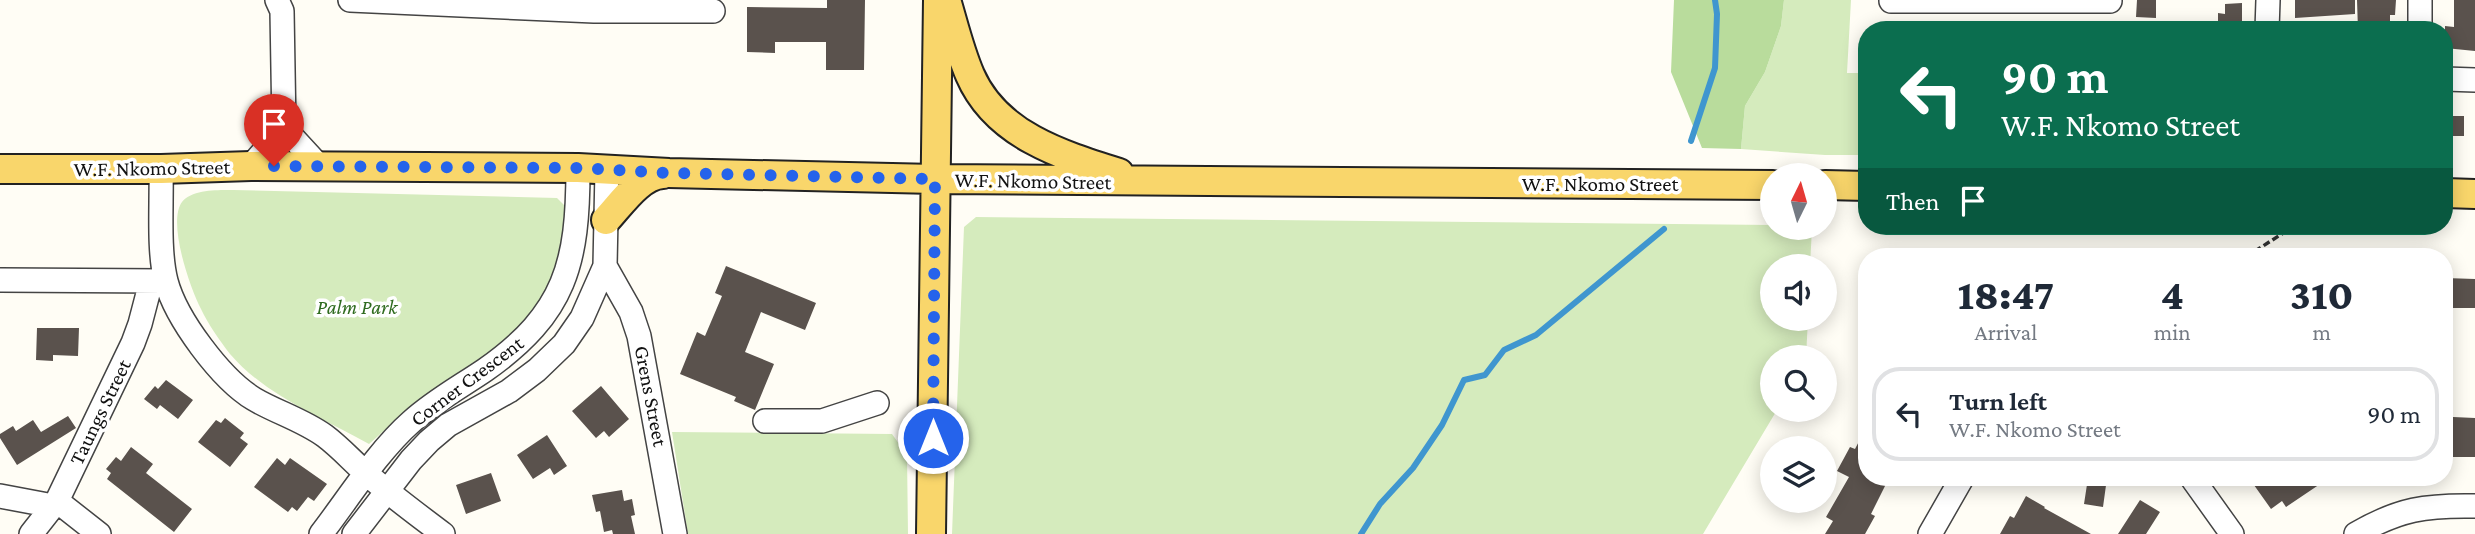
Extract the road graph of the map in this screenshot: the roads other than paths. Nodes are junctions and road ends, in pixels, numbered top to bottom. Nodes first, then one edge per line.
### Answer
1 (277, 0) edge
2 (350, 0) edge
3 (938, 0) edge
4 (946, 0) edge
5 (2008, 0) edge
6 (2268, 0) edge
7 (2420, 0) edge
8 (1891, 1) edge
9 (2110, 1) edge
10 (597, 6) edge
11 (713, 10) dead end
12 (2267, 21) edge
13 (2420, 21) edge
14 (2453, 79) edge
15 (2475, 80) edge
16 (284, 128) junction
17 (251, 166) junction
18 (319, 166) junction
19 (578, 168) junction
20 (0, 169) edge
21 (161, 169) junction
22 (607, 170) junction
23 (669, 173) junction
24 (935, 179) junction
25 (1148, 182) junction
26 (1760, 185) edge
27 (1838, 186) edge
28 (1858, 186) edge
29 (2453, 193) edge
30 (2475, 194) edge
31 (606, 220) junction
32 (605, 266) junction
33 (0, 280) edge
34 (158, 281) junction
35 (877, 403) dead end
36 (765, 421) dead end
37 (367, 474) junction
38 (1957, 486) edge
39 (2198, 486) edge
40 (387, 491) junction
41 (0, 496) edge
42 (55, 503) junction
43 (2475, 506) edge
44 (31, 534) edge
45 (99, 534) edge
46 (321, 534) edge
47 (354, 534) edge
48 (443, 534) edge
49 (675, 534) edge
50 (931, 534) edge
51 (1930, 534) edge
52 (2232, 534) edge
53 (2356, 534) edge

1 - 16 street
2 - 10 street
3 - 24 main road
4 - 25 main road
5 - 8 street
5 - 9 street
6 - 12 street
7 - 13 street
10 - 11 street
14 - 15 street
16 - 17 street
16 - 18 street
17 - 18 main road, W.F. Nkomo Street
17 - 21 main road, W.F. Nkomo Street
18 - 19 main road, W.F. Nkomo Street
19 - 22 main road, W.F. Nkomo Street
19 - 37 street, Corner Crescent
20 - 21 main road, W.F. Nkomo Street
21 - 34 street, Taungs Street
22 - 23 main road, W.F. Nkomo Street
22 - 31 street, Corner Crescent
23 - 24 main road, W.F. Nkomo Street
23 - 31 main road
24 - 25 main road, W.F. Nkomo Street
24 - 50 main road
25 - 26 main road, W.F. Nkomo Street
27 - 28 main road
29 - 30 main road
31 - 32 street, Corner Crescent
32 - 40 street, Corner Crescent
32 - 49 street, Grens Street
33 - 34 street
34 - 37 street
34 - 42 street, Taungs Street
35 - 36 street
37 - 40 street
37 - 46 street, Corner Crescent
38 - 51 street
39 - 52 street
40 - 47 street, Corner Crescent
40 - 48 street
41 - 42 street
42 - 44 street, Taungs Street
42 - 45 street
43 - 53 street

